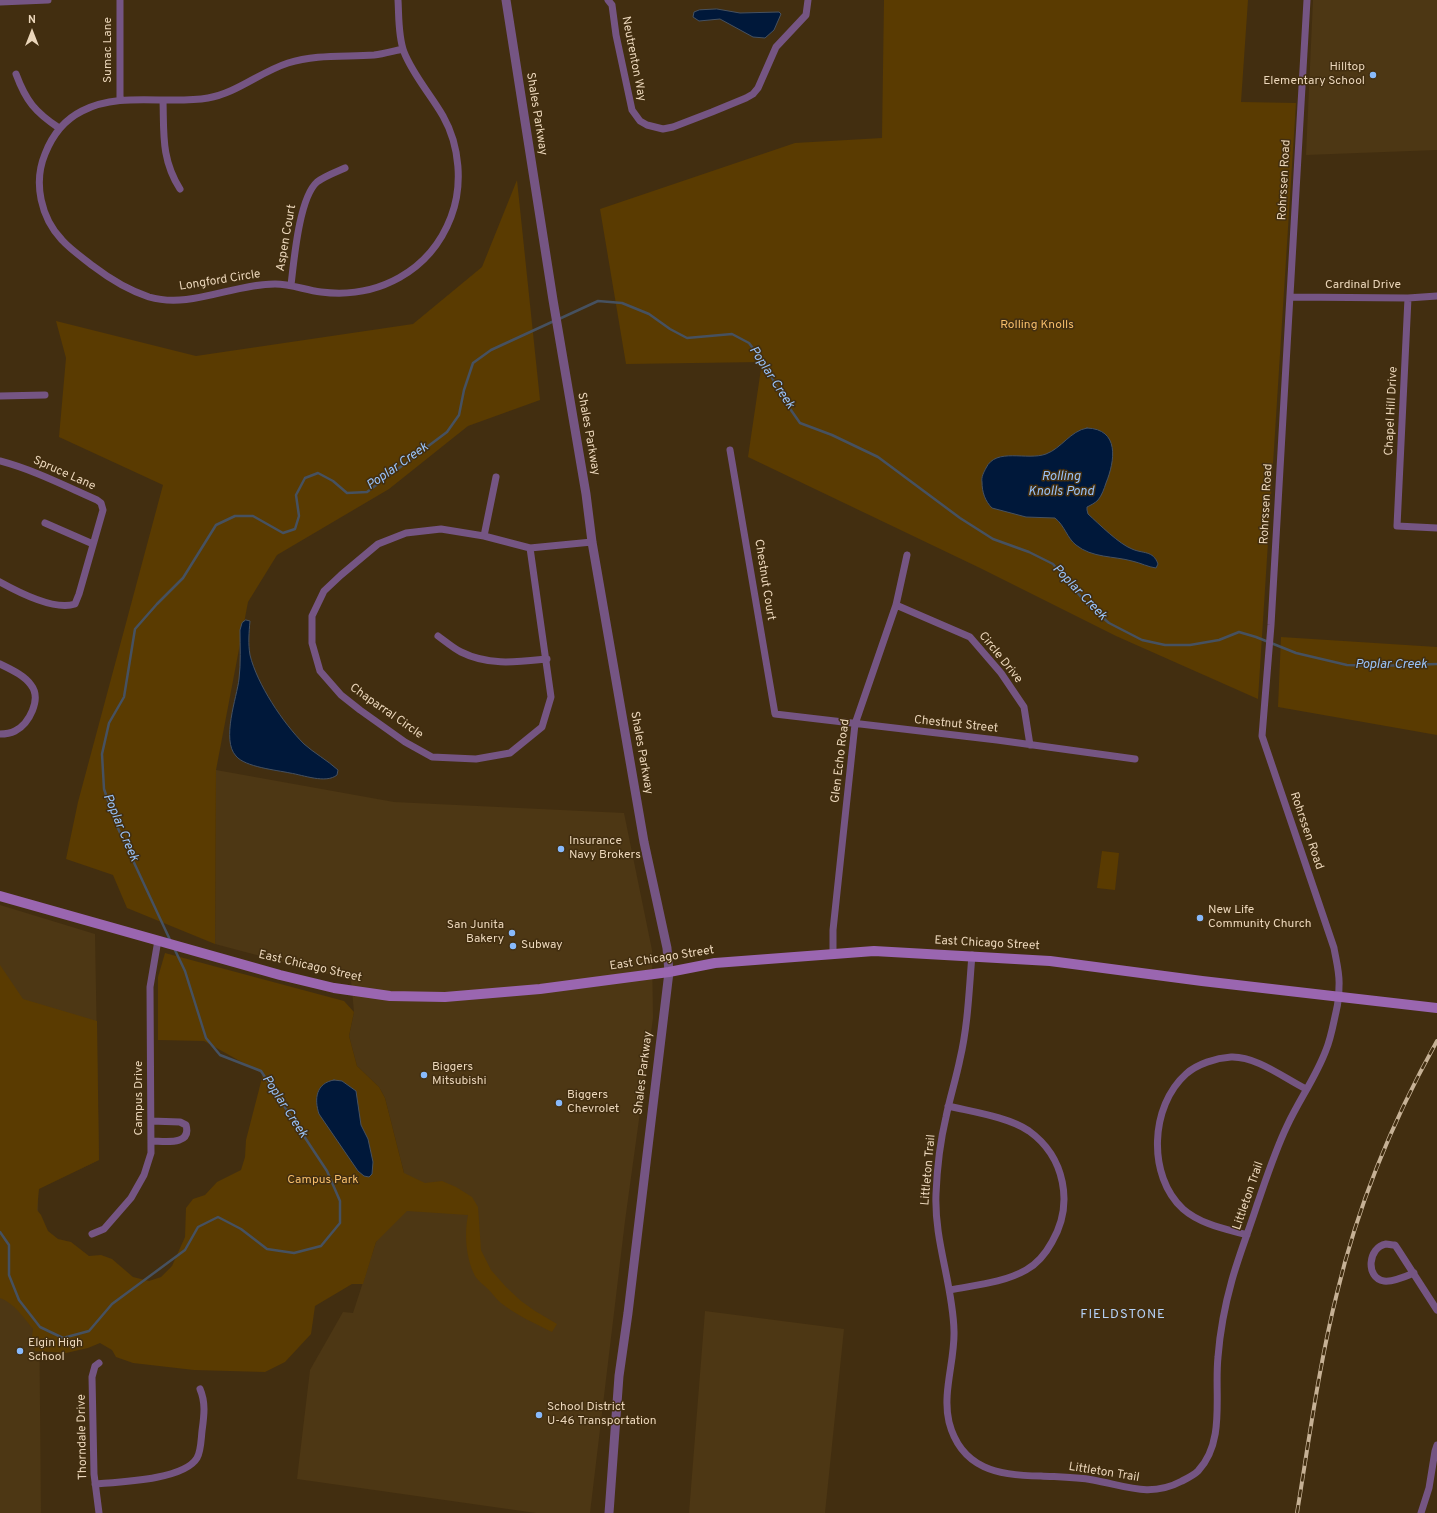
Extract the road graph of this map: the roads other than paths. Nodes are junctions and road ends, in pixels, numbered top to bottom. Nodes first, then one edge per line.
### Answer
1 (48, 0) edge
2 (120, 0) edge
3 (398, 0) edge
4 (506, 0) edge
5 (808, 0) edge
6 (1307, 0) edge
7 (0, 2) edge
8 (611, 2) edge
9 (403, 49) junction
10 (16, 74) dead end
11 (120, 100) junction
12 (163, 100) junction
13 (59, 128) junction
14 (345, 168) dead end
15 (180, 189) dead end
16 (291, 285) junction
17 (1437, 296) edge
18 (1290, 297) junction
19 (1408, 298) junction
20 (45, 395) dead end
21 (0, 396) edge
22 (730, 450) dead end
23 (0, 461) edge
24 (496, 478) dead end
25 (45, 523) dead end
26 (1437, 528) edge
27 (484, 536) junction
28 (592, 542) junction
29 (93, 544) junction
30 (530, 548) junction
31 (907, 555) dead end
32 (0, 582) edge
33 (896, 605) junction
34 (438, 636) dead end
35 (547, 659) junction
36 (0, 664) edge
37 (775, 714) joint
38 (855, 724) junction
39 (0, 734) edge
40 (1030, 744) junction
41 (1135, 759) dead end
42 (0, 896) edge
43 (158, 940) junction
44 (833, 953) junction
45 (972, 956) junction
46 (669, 972) junction
47 (1339, 997) junction
48 (1432, 1008) edge
49 (1306, 1089) junction
50 (948, 1106) junction
51 (151, 1121) junction
52 (152, 1141) junction
53 (92, 1234) dead end
54 (1247, 1235) junction
55 (1414, 1273) junction
56 (950, 1290) junction
57 (1437, 1310) edge
58 (99, 1363) dead end
59 (200, 1389) dead end
60 (1437, 1445) edge
61 (95, 1484) junction
62 (99, 1513) edge
63 (609, 1513) edge
64 (1421, 1513) edge

1 - 7 street
2 - 11 street, Sumac Lane
3 - 9 street
4 - 28 street, Shales Parkway
5 - 8 street, Neutrenton Way
6 - 18 street, Rohrssen Road
9 - 12 street, Longford Circle
9 - 16 street, Longford Circle
10 - 13 street
11 - 12 street, Longford Circle
11 - 13 street, Longford Circle
12 - 15 street
13 - 16 street, Longford Circle
14 - 16 street, Aspen Court
17 - 19 street, Cardinal Drive
18 - 19 street, Cardinal Drive
18 - 47 street, Rohrssen Road
19 - 26 street, Chapel Hill Drive
20 - 21 street
22 - 37 street, Chestnut Court
23 - 29 street, Spruce Lane
24 - 27 street
25 - 29 street
27 - 30 street, Chaparral Circle
27 - 35 street, Chaparral Circle
28 - 30 street, Chaparral Circle
28 - 46 street, Shales Parkway
29 - 32 street
30 - 35 street, Chaparral Circle
31 - 33 street, Glen Echo Road
33 - 38 street, Glen Echo Road
33 - 40 street, Circle Drive
34 - 35 street
36 - 39 street
37 - 38 street, Chestnut Street
38 - 40 street, Chestnut Street
38 - 44 street, Glen Echo Road
40 - 41 street, Chestnut Street
42 - 43 main road, East Chicago Street
43 - 46 main road, East Chicago Street
43 - 51 street, Campus Drive
44 - 45 main road, East Chicago Street
44 - 46 main road, East Chicago Street
45 - 47 main road, East Chicago Street
45 - 50 street, Littleton Trail
46 - 63 street, Shales Parkway
47 - 48 main road, East Chicago Street
47 - 49 street, Littleton Trail
49 - 54 street, Littleton Trail
49 - 54 street
50 - 56 street, Littleton Trail
50 - 56 street
51 - 52 street, Campus Drive
51 - 52 street
52 - 53 street, Campus Drive
54 - 56 street, Littleton Trail
55 - 55 street
55 - 57 street
58 - 61 street, Thorndale Drive
59 - 61 street
60 - 64 street
61 - 62 street, Thorndale Drive

